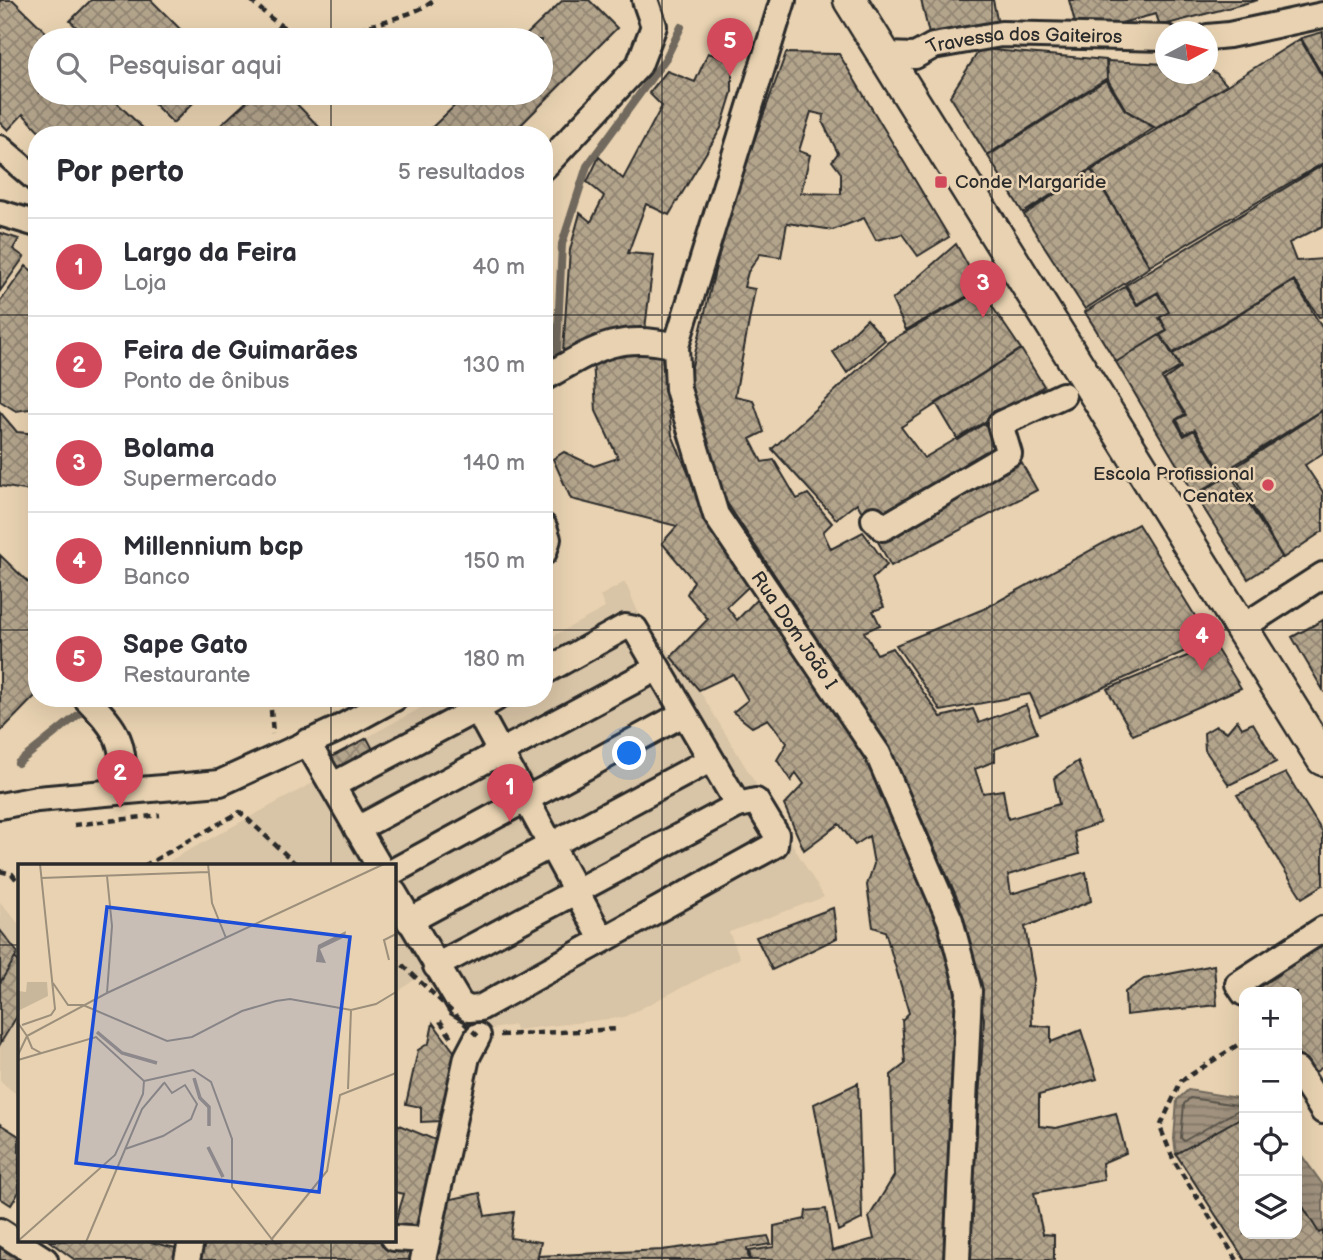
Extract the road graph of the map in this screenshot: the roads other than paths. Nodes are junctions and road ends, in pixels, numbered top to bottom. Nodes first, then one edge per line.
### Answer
1 (645, 0) edge
2 (783, 0) edge
3 (850, 0) edge
4 (1323, 15) edge
5 (1218, 36) edge
6 (1155, 38) edge
7 (886, 55) junction
8 (0, 148) edge
9 (553, 157) edge
10 (28, 172) edge
11 (0, 213) edge
12 (28, 221) edge
13 (676, 346) junction
14 (553, 373) edge
15 (1063, 395) dead end
16 (874, 519) dead end
17 (1323, 575) edge
18 (1241, 628) junction
19 (553, 667) edge
20 (656, 669) junction
21 (95, 707) edge
22 (377, 707) edge
23 (480, 707) edge
24 (487, 707) edge
25 (683, 714) junction
26 (307, 742) junction
27 (498, 754) junction
28 (1323, 759) edge
29 (710, 760) junction
30 (333, 785) junction
31 (124, 790) junction
32 (524, 800) junction
33 (738, 805) junction
34 (0, 806) edge
35 (357, 829) junction
36 (550, 848) junction
37 (378, 864) edge
38 (396, 870) edge
39 (576, 894) junction
40 (396, 896) edge
41 (410, 920) junction
42 (1323, 929) edge
43 (602, 939) junction
44 (436, 966) junction
45 (1240, 987) edge
46 (478, 1036) road end
47 (1302, 1078) edge
48 (1323, 1111) edge
49 (0, 1231) edge
50 (396, 1239) edge
51 (191, 1242) edge
52 (424, 1250) edge
53 (46, 1260) edge
54 (187, 1260) edge
55 (957, 1260) edge

1 - 9 street
2 - 13 street, Rua Dom João I
3 - 7 main road
4 - 5 street
6 - 7 street, Travessa dos Gaiteiros
7 - 18 main road
8 - 10 street
11 - 12 street
13 - 14 street
13 - 55 street, Rua Dom João I
15 - 16 street
17 - 18 street
18 - 28 main road
19 - 20 street
20 - 25 street
20 - 27 street
21 - 31 street
22 - 26 street
23 - 30 street
24 - 27 street
25 - 29 street
25 - 32 street
26 - 30 street
26 - 31 street
27 - 32 street
27 - 35 street
29 - 33 street
29 - 36 street
30 - 35 street
31 - 34 street
32 - 36 street
32 - 38 street
33 - 39 street
33 - 43 street
35 - 37 street
36 - 39 street
36 - 41 street
39 - 43 street
39 - 44 street
40 - 41 street
41 - 44 street
42 - 45 street
43 - 44 street
46 - 52 street
47 - 48 street
49 - 53 street
50 - 52 street
51 - 54 street

